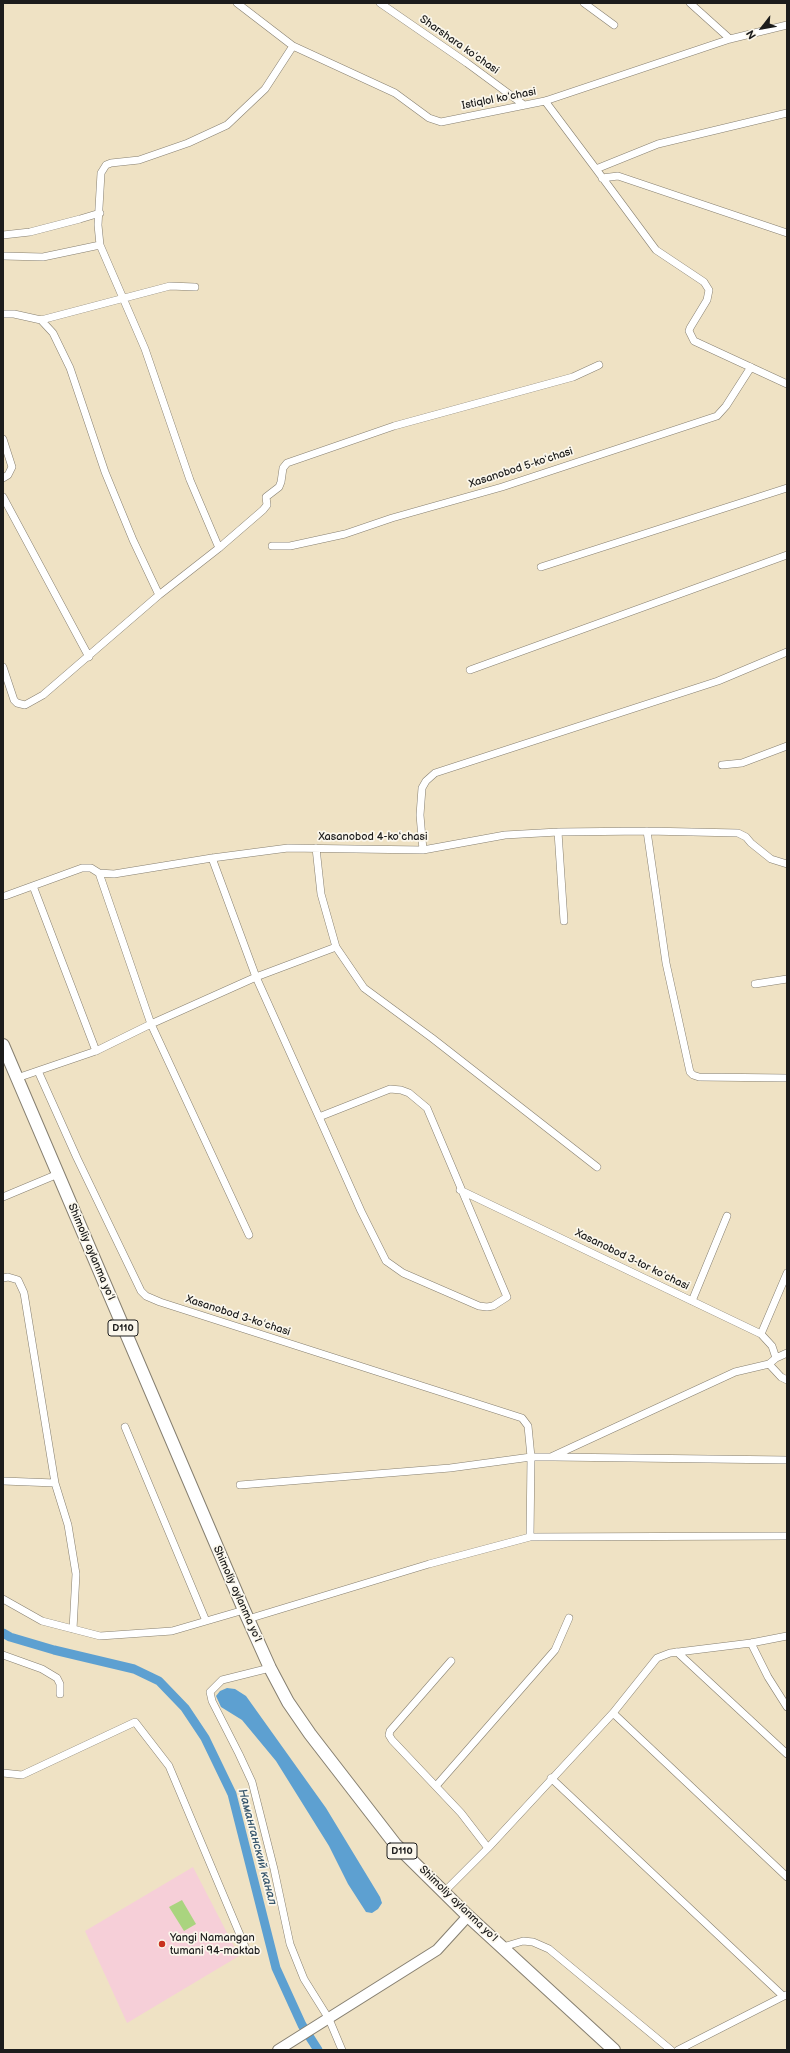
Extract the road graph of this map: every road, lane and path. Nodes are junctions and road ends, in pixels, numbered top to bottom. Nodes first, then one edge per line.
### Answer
1 (237, 3) edge
2 (380, 3) edge
3 (584, 3) edge
4 (690, 3) edge
5 (787, 24) edge
6 (614, 25) dead end
7 (730, 39) junction
8 (293, 46) junction
9 (546, 101) junction
10 (524, 105) junction
11 (787, 113) edge
12 (779, 115) junction
13 (787, 120) edge
14 (596, 169) junction
15 (602, 178) junction
16 (100, 213) junction
17 (787, 233) edge
18 (3, 235) edge
19 (100, 245) junction
20 (3, 256) edge
21 (195, 287) dead end
22 (123, 299) junction
23 (3, 314) edge
24 (41, 320) junction
25 (599, 365) dead end
26 (751, 367) junction
27 (787, 384) edge
28 (3, 440) edge
29 (3, 478) edge
30 (787, 488) edge
31 (3, 497) edge
32 (272, 546) dead end
33 (219, 548) junction
34 (787, 555) edge
35 (541, 567) dead end
36 (159, 595) junction
37 (787, 652) edge
38 (89, 657) junction
39 (3, 667) edge
40 (470, 670) dead end
41 (787, 746) edge
42 (722, 765) dead end
43 (647, 831) junction
44 (558, 832) junction
45 (316, 848) junction
46 (423, 850) junction
47 (212, 858) junction
48 (787, 864) edge
49 (99, 873) junction
50 (32, 886) junction
51 (5, 896) dead end
52 (564, 921) dead end
53 (336, 947) junction
54 (256, 977) junction
55 (787, 979) edge
56 (755, 984) dead end
57 (151, 1024) junction
58 (3, 1045) edge
59 (96, 1051) junction
60 (38, 1071) junction
61 (17, 1078) junction
62 (787, 1078) edge
63 (319, 1117) junction
64 (597, 1167) dead end
65 (58, 1174) junction
66 (460, 1190) junction
67 (3, 1197) edge
68 (727, 1216) dead end
69 (249, 1235) dead end
70 (787, 1273) edge
71 (3, 1278) edge
72 (692, 1301) junction
73 (761, 1334) junction
74 (787, 1353) edge
75 (776, 1358) junction
76 (769, 1364) junction
77 (787, 1380) edge
78 (125, 1427) dead end
79 (531, 1457) junction
80 (552, 1457) junction
81 (787, 1460) edge
82 (3, 1481) edge
83 (55, 1483) junction
84 (240, 1485) dead end
85 (787, 1536) edge
86 (530, 1537) junction
87 (3, 1599) edge
88 (246, 1615) junction
89 (569, 1618) dead end
90 (206, 1621) junction
91 (73, 1629) junction
92 (787, 1636) edge
93 (751, 1643) junction
94 (677, 1652) junction
95 (3, 1655) edge
96 (451, 1661) dead end
97 (270, 1668) junction
98 (60, 1694) dead end
99 (787, 1707) edge
100 (613, 1713) junction
101 (787, 1754) edge
102 (3, 1773) edge
103 (551, 1778) junction
104 (436, 1786) junction
105 (488, 1848) junction
106 (787, 1877) edge
107 (444, 1892) junction
108 (468, 1916) junction
109 (503, 1948) junction
110 (246, 1949) dead end
111 (785, 1995) edge
112 (327, 2020) junction
113 (284, 2048) edge
114 (342, 2050) edge
115 (614, 2050) edge
116 (671, 2050) edge
117 (678, 2050) edge

1 - 8 street, Istiqlol koʻchasi
2 - 10 street, Sharshara koʻchasi
3 - 6 street
4 - 7 street
5 - 7 street, Istiqlol koʻchasi
7 - 9 street, Istiqlol koʻchasi
8 - 10 street, Istiqlol koʻchasi
8 - 16 street
9 - 10 street, Istiqlol koʻchasi
9 - 14 street
11 - 12 street
12 - 13 street
12 - 14 street
14 - 15 street
15 - 17 street
15 - 26 street
16 - 18 street
16 - 19 street
19 - 20 street
19 - 22 street
21 - 22 street
22 - 24 street
22 - 33 street
23 - 24 street
24 - 36 street
25 - 33 street
26 - 27 street
26 - 32 street, Xasanobod 5-koʻchasi
28 - 29 street
30 - 35 street
31 - 38 street
33 - 36 street
34 - 40 street
36 - 38 street
37 - 46 street
38 - 39 street
41 - 42 street
43 - 44 street, Xasanobod 4-koʻchasi
43 - 48 street, Xasanobod 4-koʻchasi
43 - 62 street
44 - 46 street, Xasanobod 4-koʻchasi
44 - 52 street
45 - 46 street, Xasanobod 4-koʻchasi
45 - 47 street, Xasanobod 4-koʻchasi
45 - 53 street
47 - 49 street, Xasanobod 4-koʻchasi
47 - 54 street
49 - 50 street, Xasanobod 4-koʻchasi
49 - 57 street
50 - 51 street, Xasanobod 4-koʻchasi
50 - 59 street
53 - 54 street
53 - 64 street
54 - 57 street
54 - 63 street
55 - 56 street
57 - 59 street
57 - 69 street
58 - 61 main road, Shimoliy aylanma yoʻl / D110
59 - 60 street
60 - 61 street
60 - 79 street, Xasanobod 3-koʻchasi
61 - 65 main road, Shimoliy aylanma yoʻl / D110
63 - 66 street
63 - 66 street
65 - 67 street
65 - 88 main road, Shimoliy aylanma yoʻl / D110
66 - 72 street, Xasanobod 3-tor koʻchasi
68 - 72 street
70 - 73 street
71 - 83 street
72 - 73 street, Xasanobod 3-tor koʻchasi
73 - 75 street, Xasanobod 3-tor koʻchasi
74 - 75 street
75 - 76 street
76 - 77 street
76 - 80 street
78 - 90 street
79 - 80 street
79 - 84 street
79 - 86 street, Xasanobod 3-koʻchasi
80 - 81 street
82 - 83 street
83 - 91 street
85 - 86 street
86 - 88 street
87 - 91 street
88 - 90 street
88 - 97 main road, Shimoliy aylanma yoʻl / D110
89 - 104 street
90 - 91 street
92 - 93 street
93 - 94 street
93 - 99 street
94 - 100 street
94 - 101 street
95 - 98 street
96 - 104 street
97 - 107 main road, Shimoliy aylanma yoʻl / D110
97 - 112 street
100 - 103 street
100 - 106 street
102 - 110 street
103 - 105 street
103 - 111 street
104 - 105 street
105 - 107 street
107 - 108 main road, Shimoliy aylanma yoʻl / D110
108 - 109 main road, Shimoliy aylanma yoʻl / D110
108 - 112 main road
109 - 115 main road, Shimoliy aylanma yoʻl / D110
109 - 116 street
111 - 117 street
112 - 113 main road
112 - 114 street

